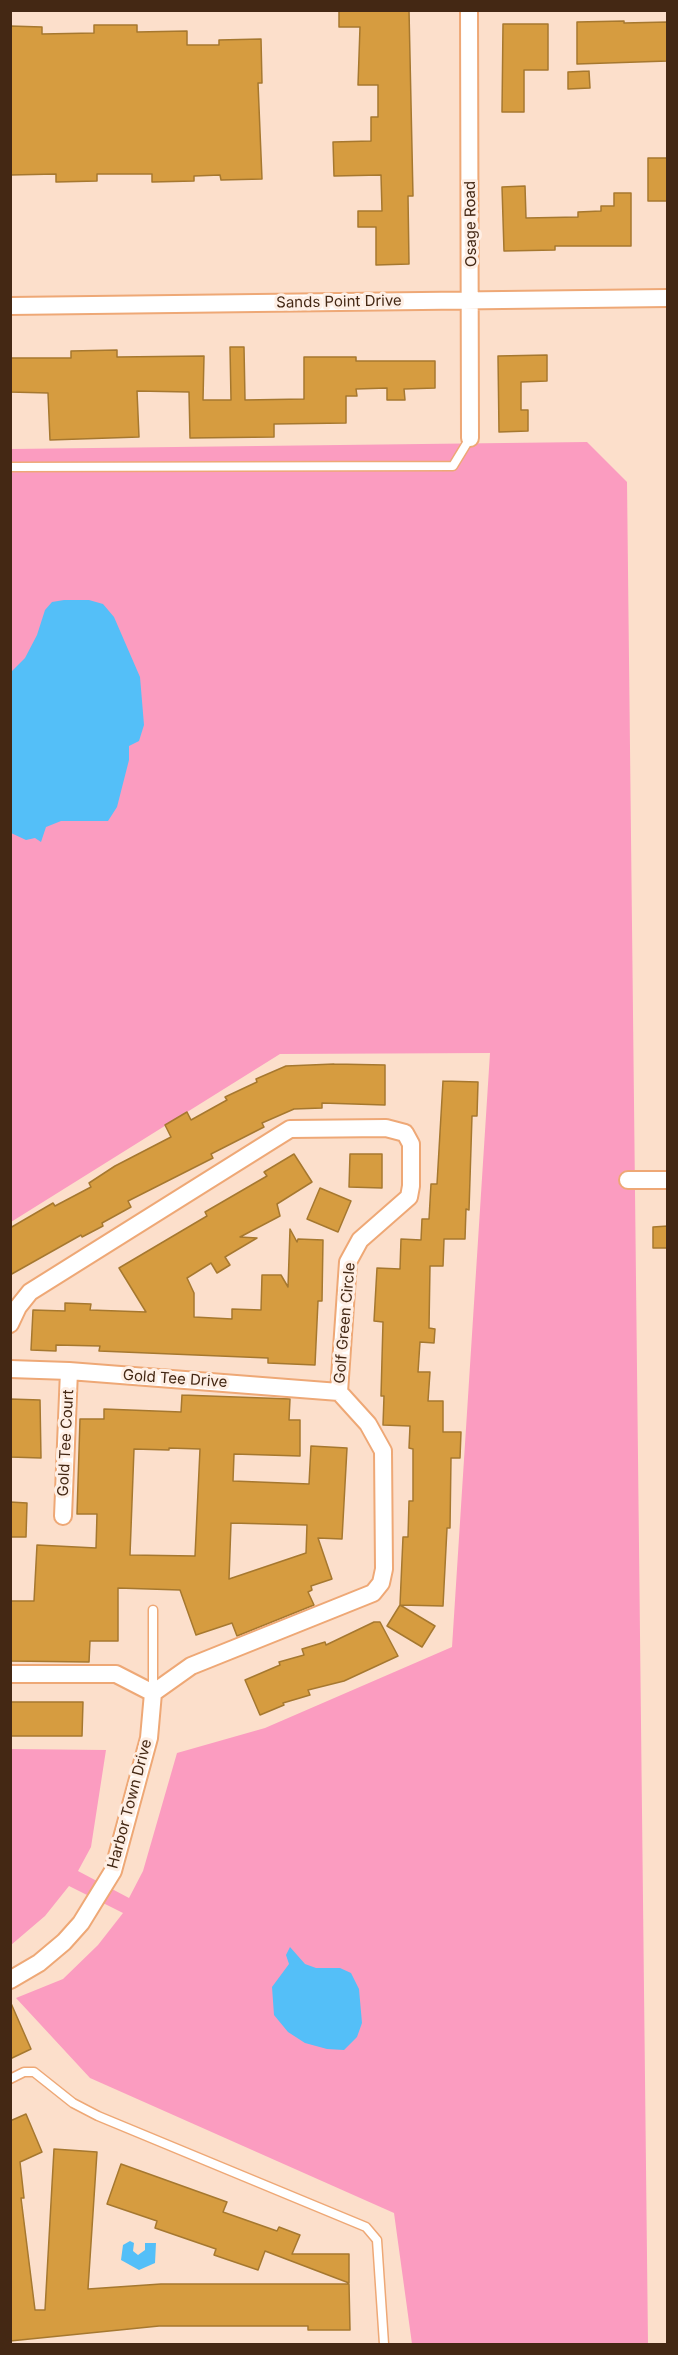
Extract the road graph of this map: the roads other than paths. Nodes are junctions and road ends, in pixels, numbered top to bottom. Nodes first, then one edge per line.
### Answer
1 (469, 10) edge
2 (668, 298) edge
3 (472, 300) junction
4 (10, 306) edge
5 (470, 438) joint
6 (10, 467) edge
7 (628, 1180) dead end
8 (668, 1180) edge
9 (10, 1324) edge
10 (10, 1369) edge
11 (69, 1371) junction
12 (339, 1392) junction
13 (63, 1516) dead end
14 (153, 1610) dead end
15 (10, 1674) edge
16 (153, 1694) junction
17 (10, 1980) edge
18 (10, 2079) edge
19 (384, 2344) edge

1 - 3 street, Osage Road
2 - 3 street, Sands Point Drive
3 - 4 street, Sands Point Drive
3 - 5 street, Osage Road
5 - 6 lane
7 - 8 street
9 - 12 street, Golf Green Circle
10 - 11 street, Gold Tee Drive
11 - 12 street, Gold Tee Drive
11 - 13 street, Gold Tee Court
12 - 16 street, Golf Green Circle
14 - 16 lane
15 - 16 street
16 - 17 street, Harbor Town Drive
18 - 19 lane

